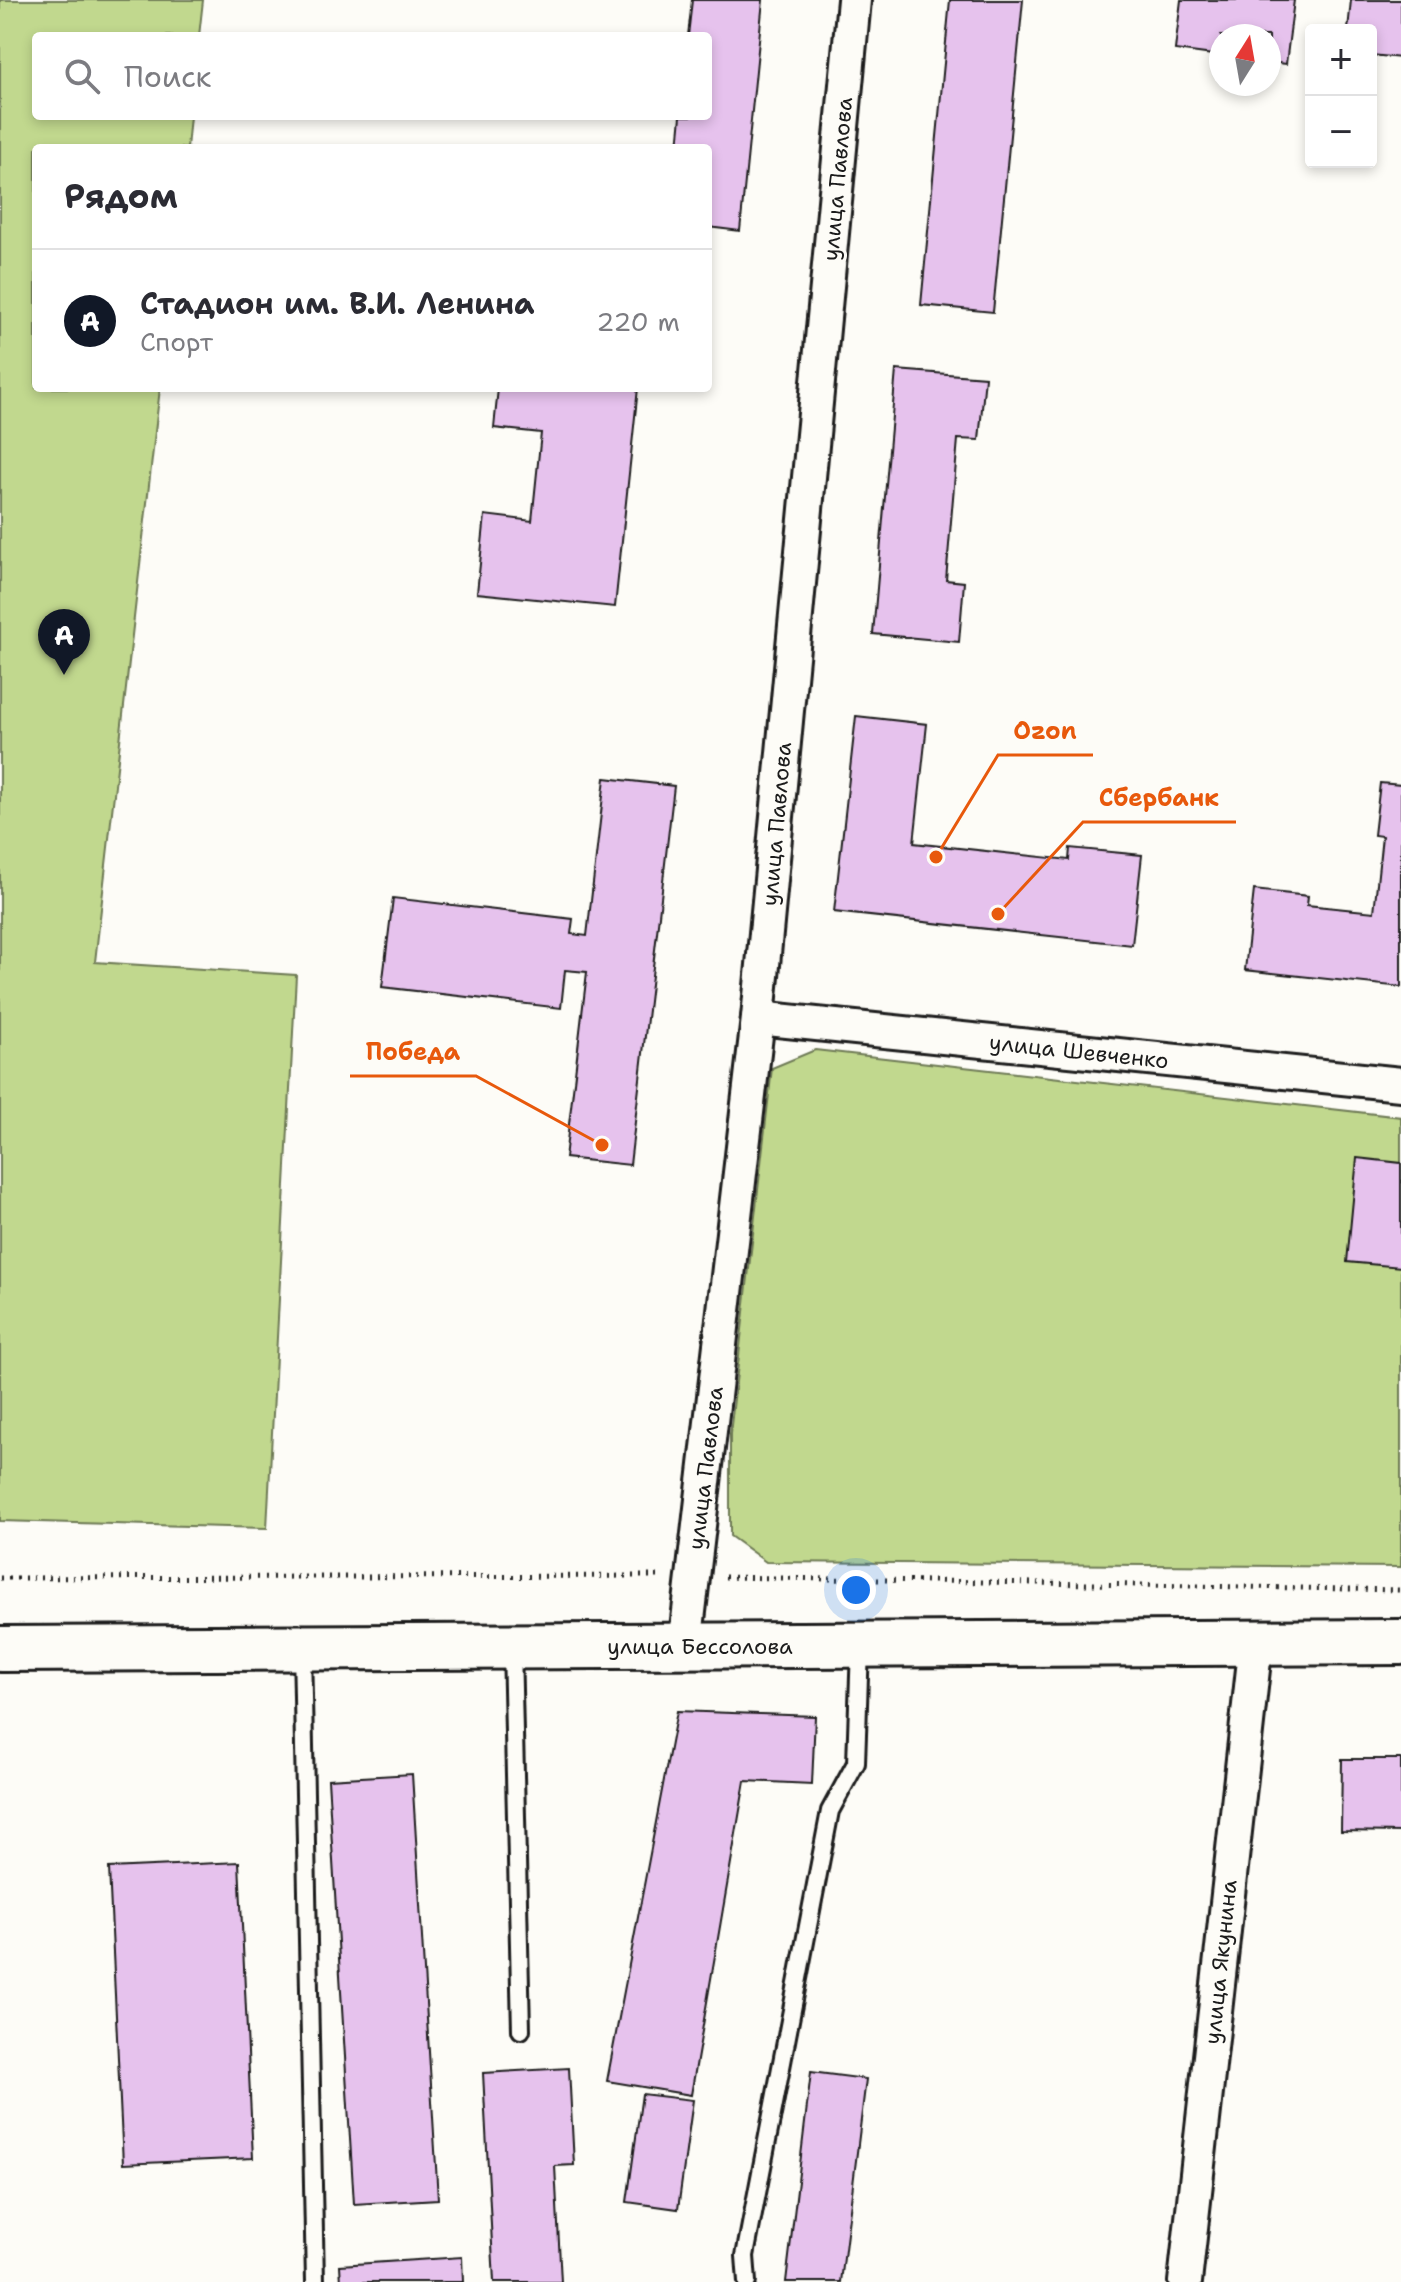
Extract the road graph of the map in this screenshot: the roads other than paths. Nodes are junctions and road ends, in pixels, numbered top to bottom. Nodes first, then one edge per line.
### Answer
1 (854, 0) edge
2 (758, 1018) junction
3 (1401, 1084) edge
4 (1256, 1642) junction
5 (1401, 1642) edge
6 (860, 1645) junction
7 (512, 1646) junction
8 (685, 1646) junction
9 (302, 1648) junction
10 (0, 1649) edge
11 (521, 2030) dead end
12 (315, 2282) edge
13 (747, 2282) edge
14 (1185, 2282) edge

1 - 2 street, улица Павлова
2 - 3 street, улица Шевченко
2 - 8 street, улица Павлова
4 - 5 main road, улица Бессолова
4 - 6 main road, улица Бессолова
4 - 14 street, улица Якунина
6 - 8 main road, улица Бессолова
6 - 13 lane
7 - 8 main road, улица Бессолова
7 - 9 main road, улица Бессолова
7 - 11 lane
9 - 10 main road, улица Бессолова
9 - 12 lane

